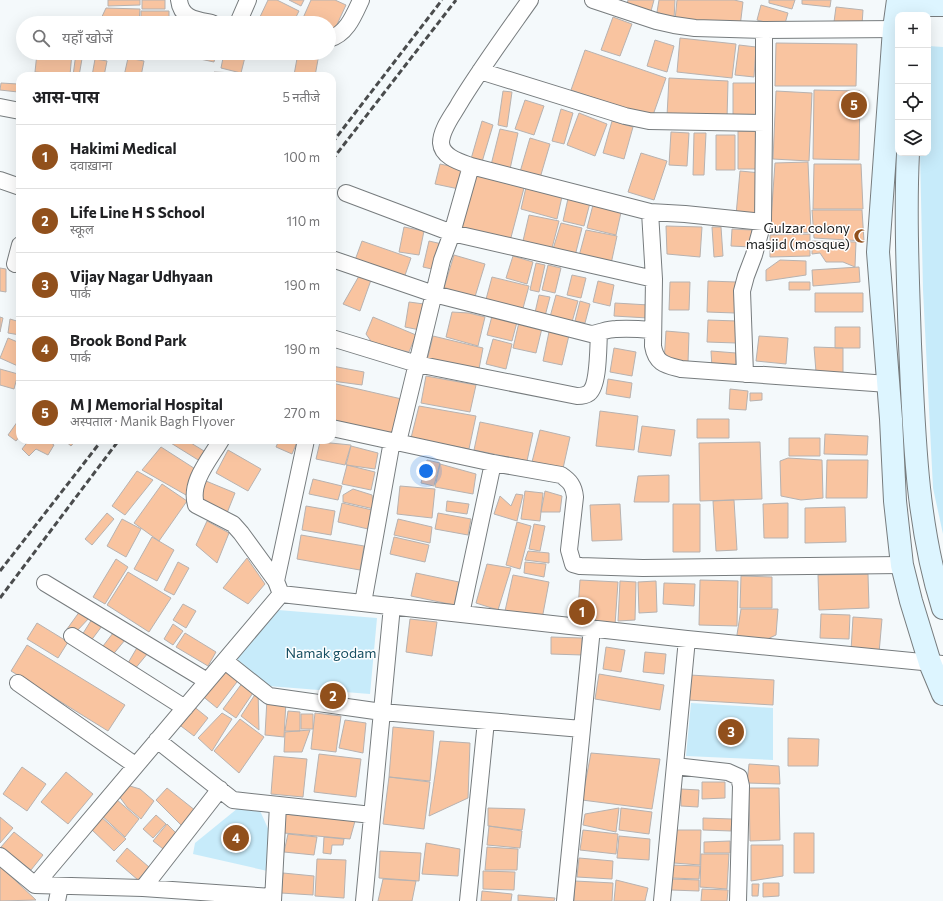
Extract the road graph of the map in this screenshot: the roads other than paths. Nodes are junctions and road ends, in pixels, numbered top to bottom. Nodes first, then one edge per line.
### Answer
1 (179, 0) edge
2 (248, 0) edge
3 (361, 0) edge
4 (530, 0) edge
5 (593, 0) edge
6 (907, 4) edge
7 (943, 5) edge
8 (188, 16) edge
9 (241, 16) edge
10 (895, 29) edge
11 (764, 30) junction
12 (336, 36) edge
13 (895, 41) edge
14 (480, 71) junction
15 (0, 107) edge
16 (16, 110) edge
17 (764, 123) junction
18 (908, 156) edge
19 (471, 166) junction
20 (0, 180) edge
21 (16, 186) edge
22 (346, 193) dead end
23 (650, 212) junction
24 (763, 222) junction
25 (452, 233) junction
26 (16, 260) edge
27 (336, 260) edge
28 (15, 264) dead end
29 (654, 279) junction
30 (434, 294) junction
31 (652, 330) junction
32 (599, 334) junction
33 (336, 339) edge
34 (417, 364) junction
35 (745, 374) junction
36 (888, 384) junction
37 (336, 429) edge
38 (395, 442) junction
39 (220, 444) edge
40 (305, 444) edge
41 (493, 463) junction
42 (902, 565) junction
43 (45, 583) dead end
44 (278, 588) junction
45 (363, 603) junction
46 (392, 606) junction
47 (943, 608) edge
48 (461, 614) junction
49 (592, 628) junction
50 (72, 636) dead end
51 (688, 639) junction
52 (224, 661) junction
53 (937, 664) edge
54 (207, 681) junction
55 (18, 683) dead end
56 (943, 694) edge
57 (185, 708) junction
58 (382, 712) junction
59 (486, 721) junction
60 (582, 729) junction
61 (157, 740) junction
62 (135, 765) junction
63 (675, 766) junction
64 (220, 789) junction
65 (278, 805) junction
66 (372, 815) junction
67 (0, 856) edge
68 (35, 885) junction
69 (143, 888) junction
70 (58, 894) edge
71 (273, 899) edge
72 (364, 901) edge
73 (468, 901) edge
74 (564, 901) edge
75 (662, 901) edge
76 (738, 901) edge

1 - 8 street
2 - 9 street
3 - 12 street
4 - 14 street
5 - 11 street
6 - 7 main road
10 - 11 street
11 - 17 street
13 - 36 main road
14 - 17 street
14 - 19 street
15 - 16 street
17 - 24 street
18 - 47 main road
19 - 23 street
19 - 25 street
20 - 21 street
22 - 25 street
23 - 24 street
23 - 29 street
24 - 35 street
25 - 29 street
25 - 30 street
26 - 28 street
27 - 30 street
29 - 31 street
30 - 32 street
30 - 34 street
31 - 32 street
31 - 35 street
32 - 34 street
33 - 34 street
34 - 38 street
35 - 36 street
36 - 42 main road
37 - 38 street
38 - 41 street
38 - 45 street
39 - 44 street
40 - 44 street
41 - 42 street
41 - 48 street
42 - 53 main road
43 - 54 street
44 - 45 street
44 - 52 street
45 - 46 street
46 - 48 street
46 - 58 street
48 - 49 street
49 - 51 street
49 - 60 street
50 - 57 street
51 - 53 street
51 - 63 street
52 - 54 street
52 - 58 street
53 - 56 main road
54 - 57 street
55 - 62 street
57 - 61 street
58 - 59 street
58 - 66 street
59 - 60 street
59 - 73 street
60 - 74 street
61 - 62 street
61 - 64 street
62 - 68 street
63 - 75 street
63 - 76 street
64 - 65 street
64 - 69 street
65 - 66 street
65 - 71 street
66 - 72 street
67 - 68 street
68 - 70 street
69 - 70 street
69 - 71 street

